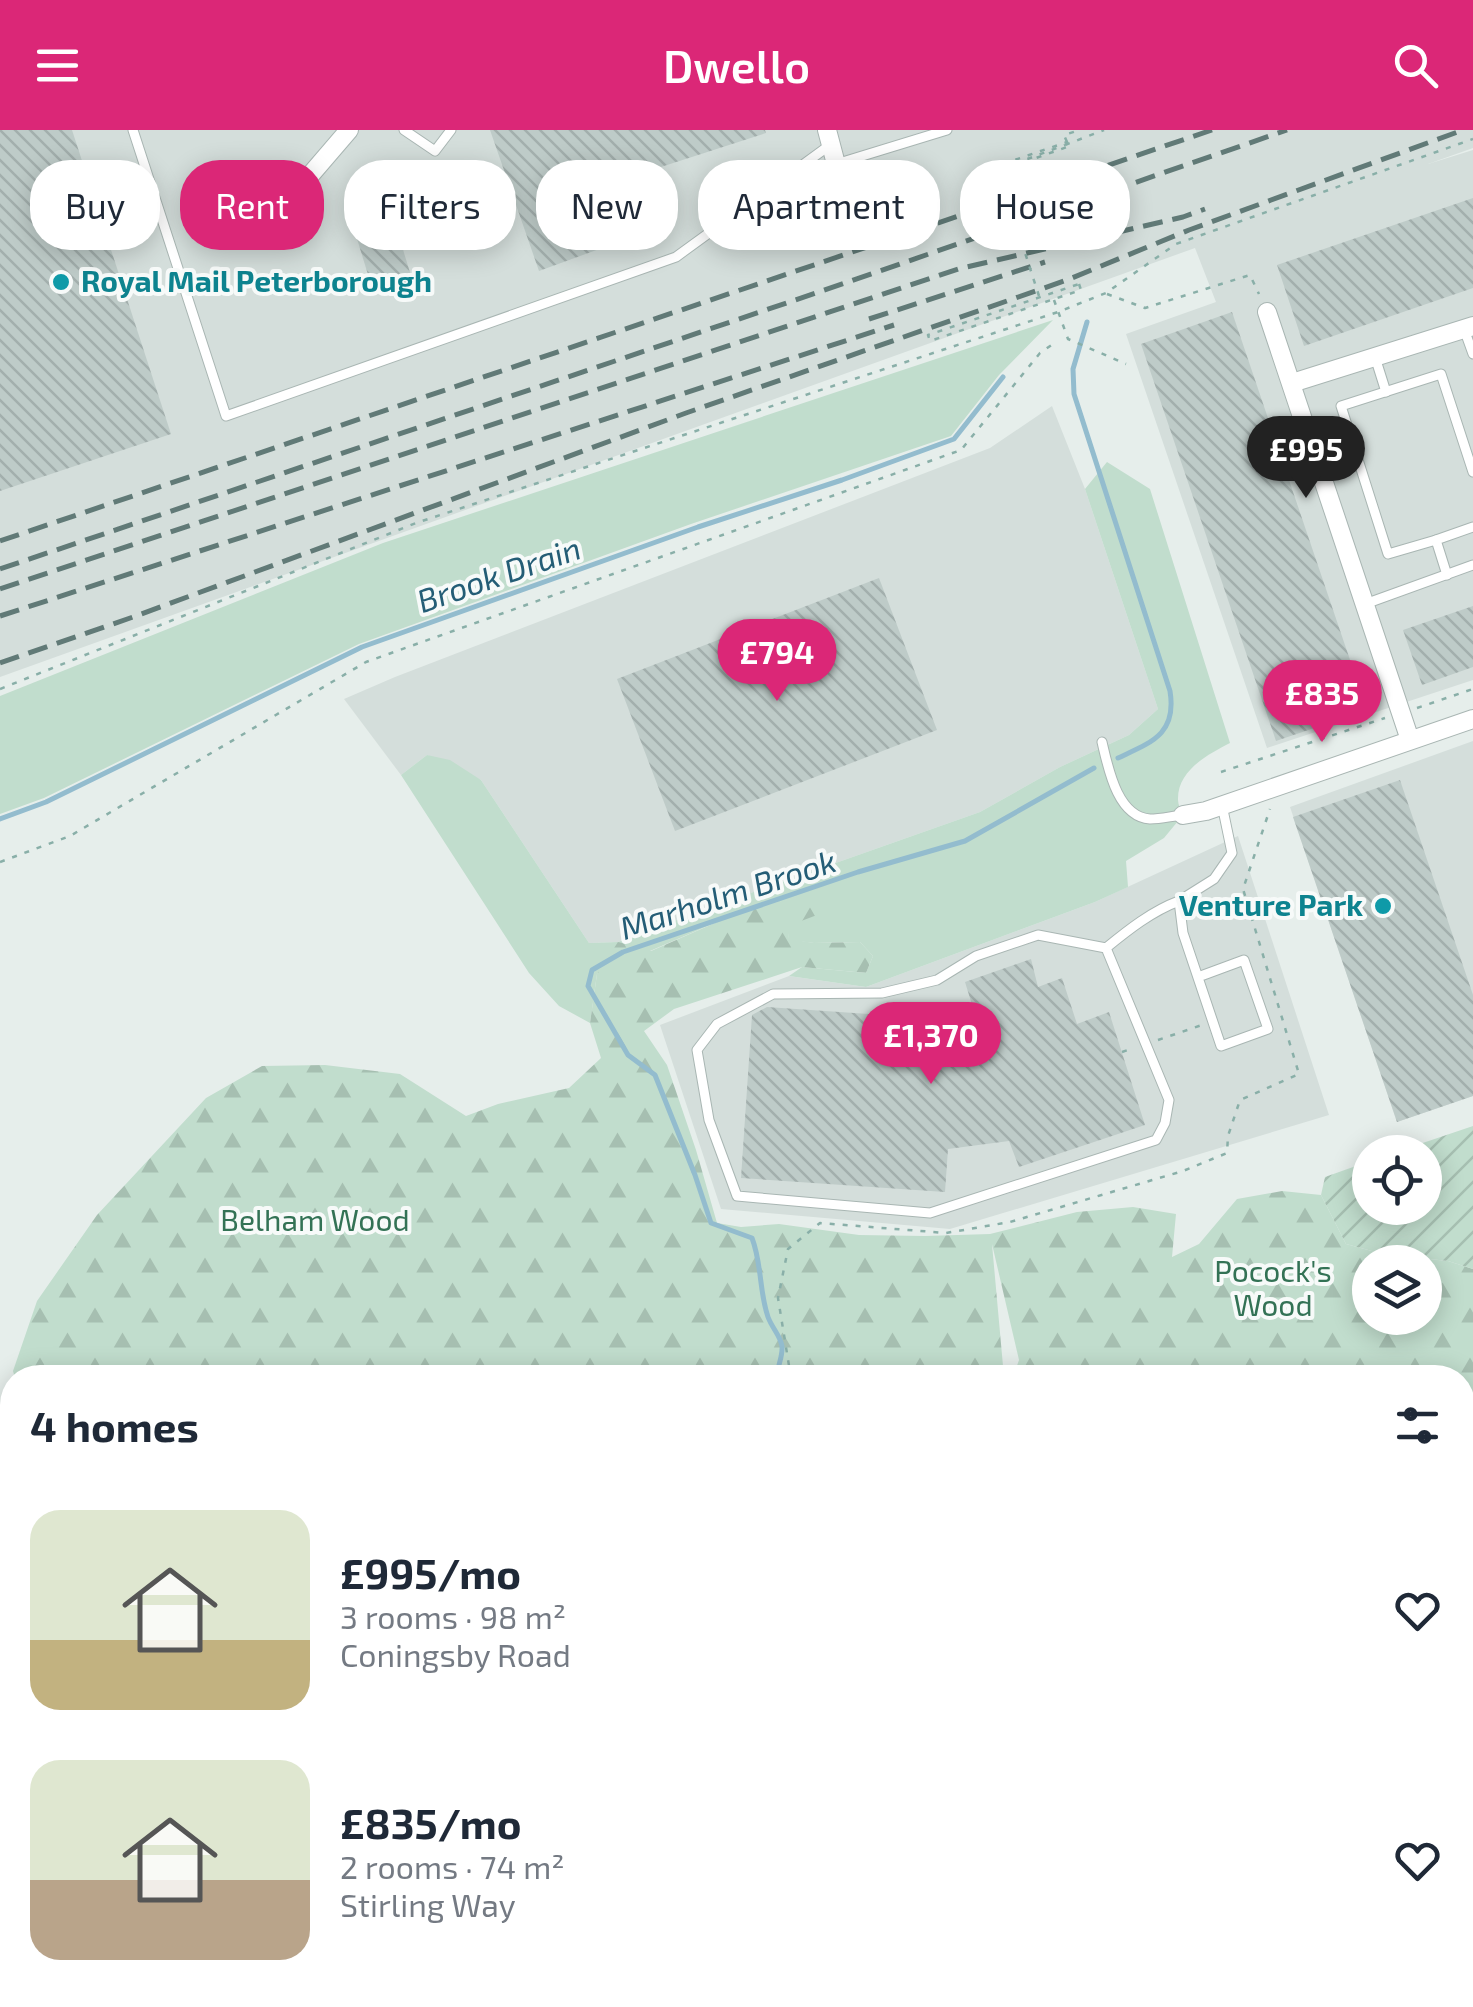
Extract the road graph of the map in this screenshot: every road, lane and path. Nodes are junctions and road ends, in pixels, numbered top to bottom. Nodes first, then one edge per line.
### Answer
1 (133, 130) edge
2 (349, 130) edge
3 (404, 130) edge
4 (451, 130) edge
5 (948, 130) edge
6 (1104, 130) edge
7 (1078, 131) edge
8 (1473, 139) edge
9 (1067, 144) junction
10 (831, 146) edge
11 (323, 160) edge
12 (1106, 293) junction
13 (1039, 296) junction
14 (1054, 299) junction
15 (1058, 312) junction
16 (1267, 312) joint
17 (1469, 327) edge
18 (1053, 344) dead end
19 (1473, 354) edge
20 (1374, 357) junction
21 (1126, 364) dead end
22 (1292, 384) junction
23 (1386, 392) junction
24 (1473, 472) edge
25 (1473, 527) edge
26 (1436, 540) junction
27 (1473, 566) edge
28 (1446, 575) junction
29 (1365, 604) junction
30 (0, 689) edge
31 (1473, 689) edge
32 (1435, 702) dead end
33 (1383, 718) dead end
34 (1473, 718) edge
35 (1410, 740) junction
36 (1102, 742) dead end
37 (1220, 772) dead end
38 (1274, 787) junction
39 (1222, 805) junction
40 (1182, 815) joint
41 (0, 862) edge
42 (1179, 901) junction
43 (1106, 948) junction
44 (1198, 977) junction
45 (1213, 1022) junction
46 (1146, 1044) junction
47 (1122, 1052) dead end
48 (790, 1365) edge

1 - 10 lane
2 - 11 street
3 - 4 lane
5 - 10 lane
6 - 9 path
7 - 9 path, bridge
8 - 12 path
9 - 9 path, bridge
9 - 13 path, bridge
12 - 15 path
12 - 16 path
13 - 14 path
13 - 14 path
14 - 15 path
15 - 21 path
15 - 30 path
16 - 22 street
17 - 19 lane
17 - 20 street
18 - 41 path
20 - 22 street
20 - 23 lane
22 - 29 street
23 - 24 lane
23 - 26 lane
25 - 26 lane
26 - 28 lane
27 - 28 lane
28 - 29 lane
29 - 35 street
31 - 32 path
33 - 37 path
34 - 35 street
35 - 38 street
36 - 40 lane
38 - 39 street
38 - 48 path
39 - 40 street
39 - 42 lane
42 - 43 lane
42 - 44 lane
43 - 46 lane
43 - 46 lane
44 - 45 lane
44 - 45 lane
45 - 46 path
46 - 47 path

